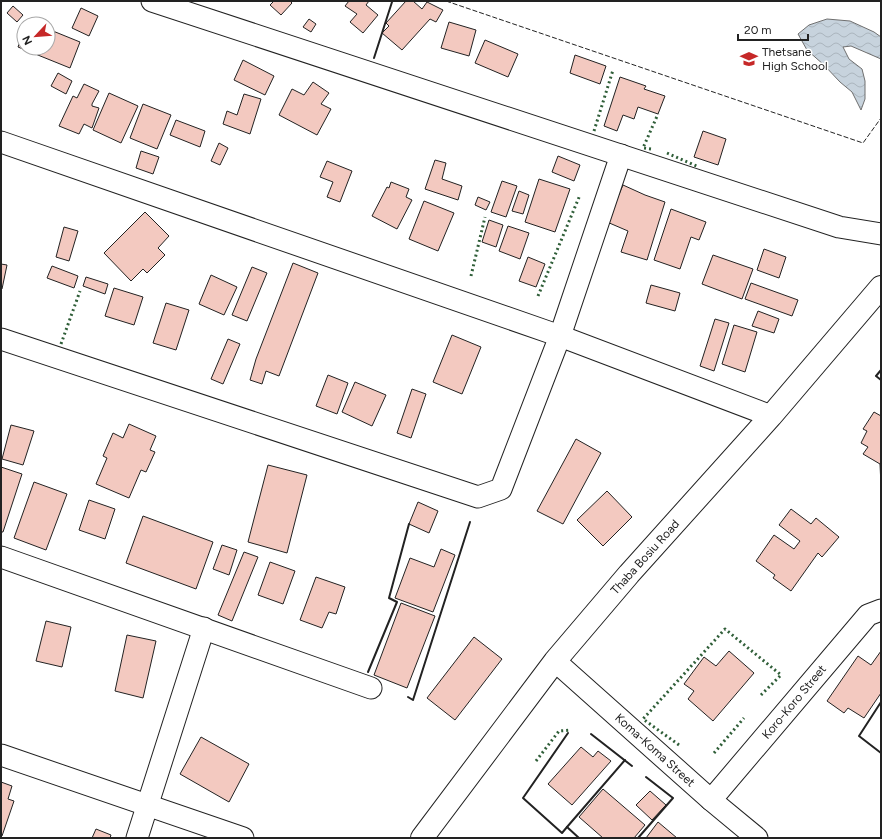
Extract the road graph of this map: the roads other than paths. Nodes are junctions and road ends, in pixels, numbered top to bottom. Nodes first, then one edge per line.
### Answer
1 (152, 1) edge
2 (1, 142) edge
3 (621, 156) junction
4 (881, 234) edge
5 (881, 287) edge
6 (560, 336) junction
7 (1, 339) edge
8 (771, 416) junction
9 (1, 557) edge
10 (881, 610) edge
11 (204, 628) junction
12 (554, 661) junction
13 (371, 688) dead end
14 (1, 755) edge
15 (710, 800) junction
16 (146, 805) junction
17 (136, 838) edge
18 (243, 838) edge
19 (422, 838) edge
20 (757, 838) edge

1 - 3 street
2 - 6 street
3 - 4 street
3 - 6 street
5 - 8 street, Thaba Bosiu Road
6 - 7 street
6 - 8 street
8 - 12 street, Thaba Bosiu Road
9 - 11 street
10 - 15 street, Koro-Koro Street
11 - 13 street
11 - 16 street
12 - 15 street, Koma-Koma Street
12 - 19 street, Thaba Bosiu Road
14 - 16 street
15 - 20 street, Koma-Koma Street
16 - 17 street
16 - 18 street

